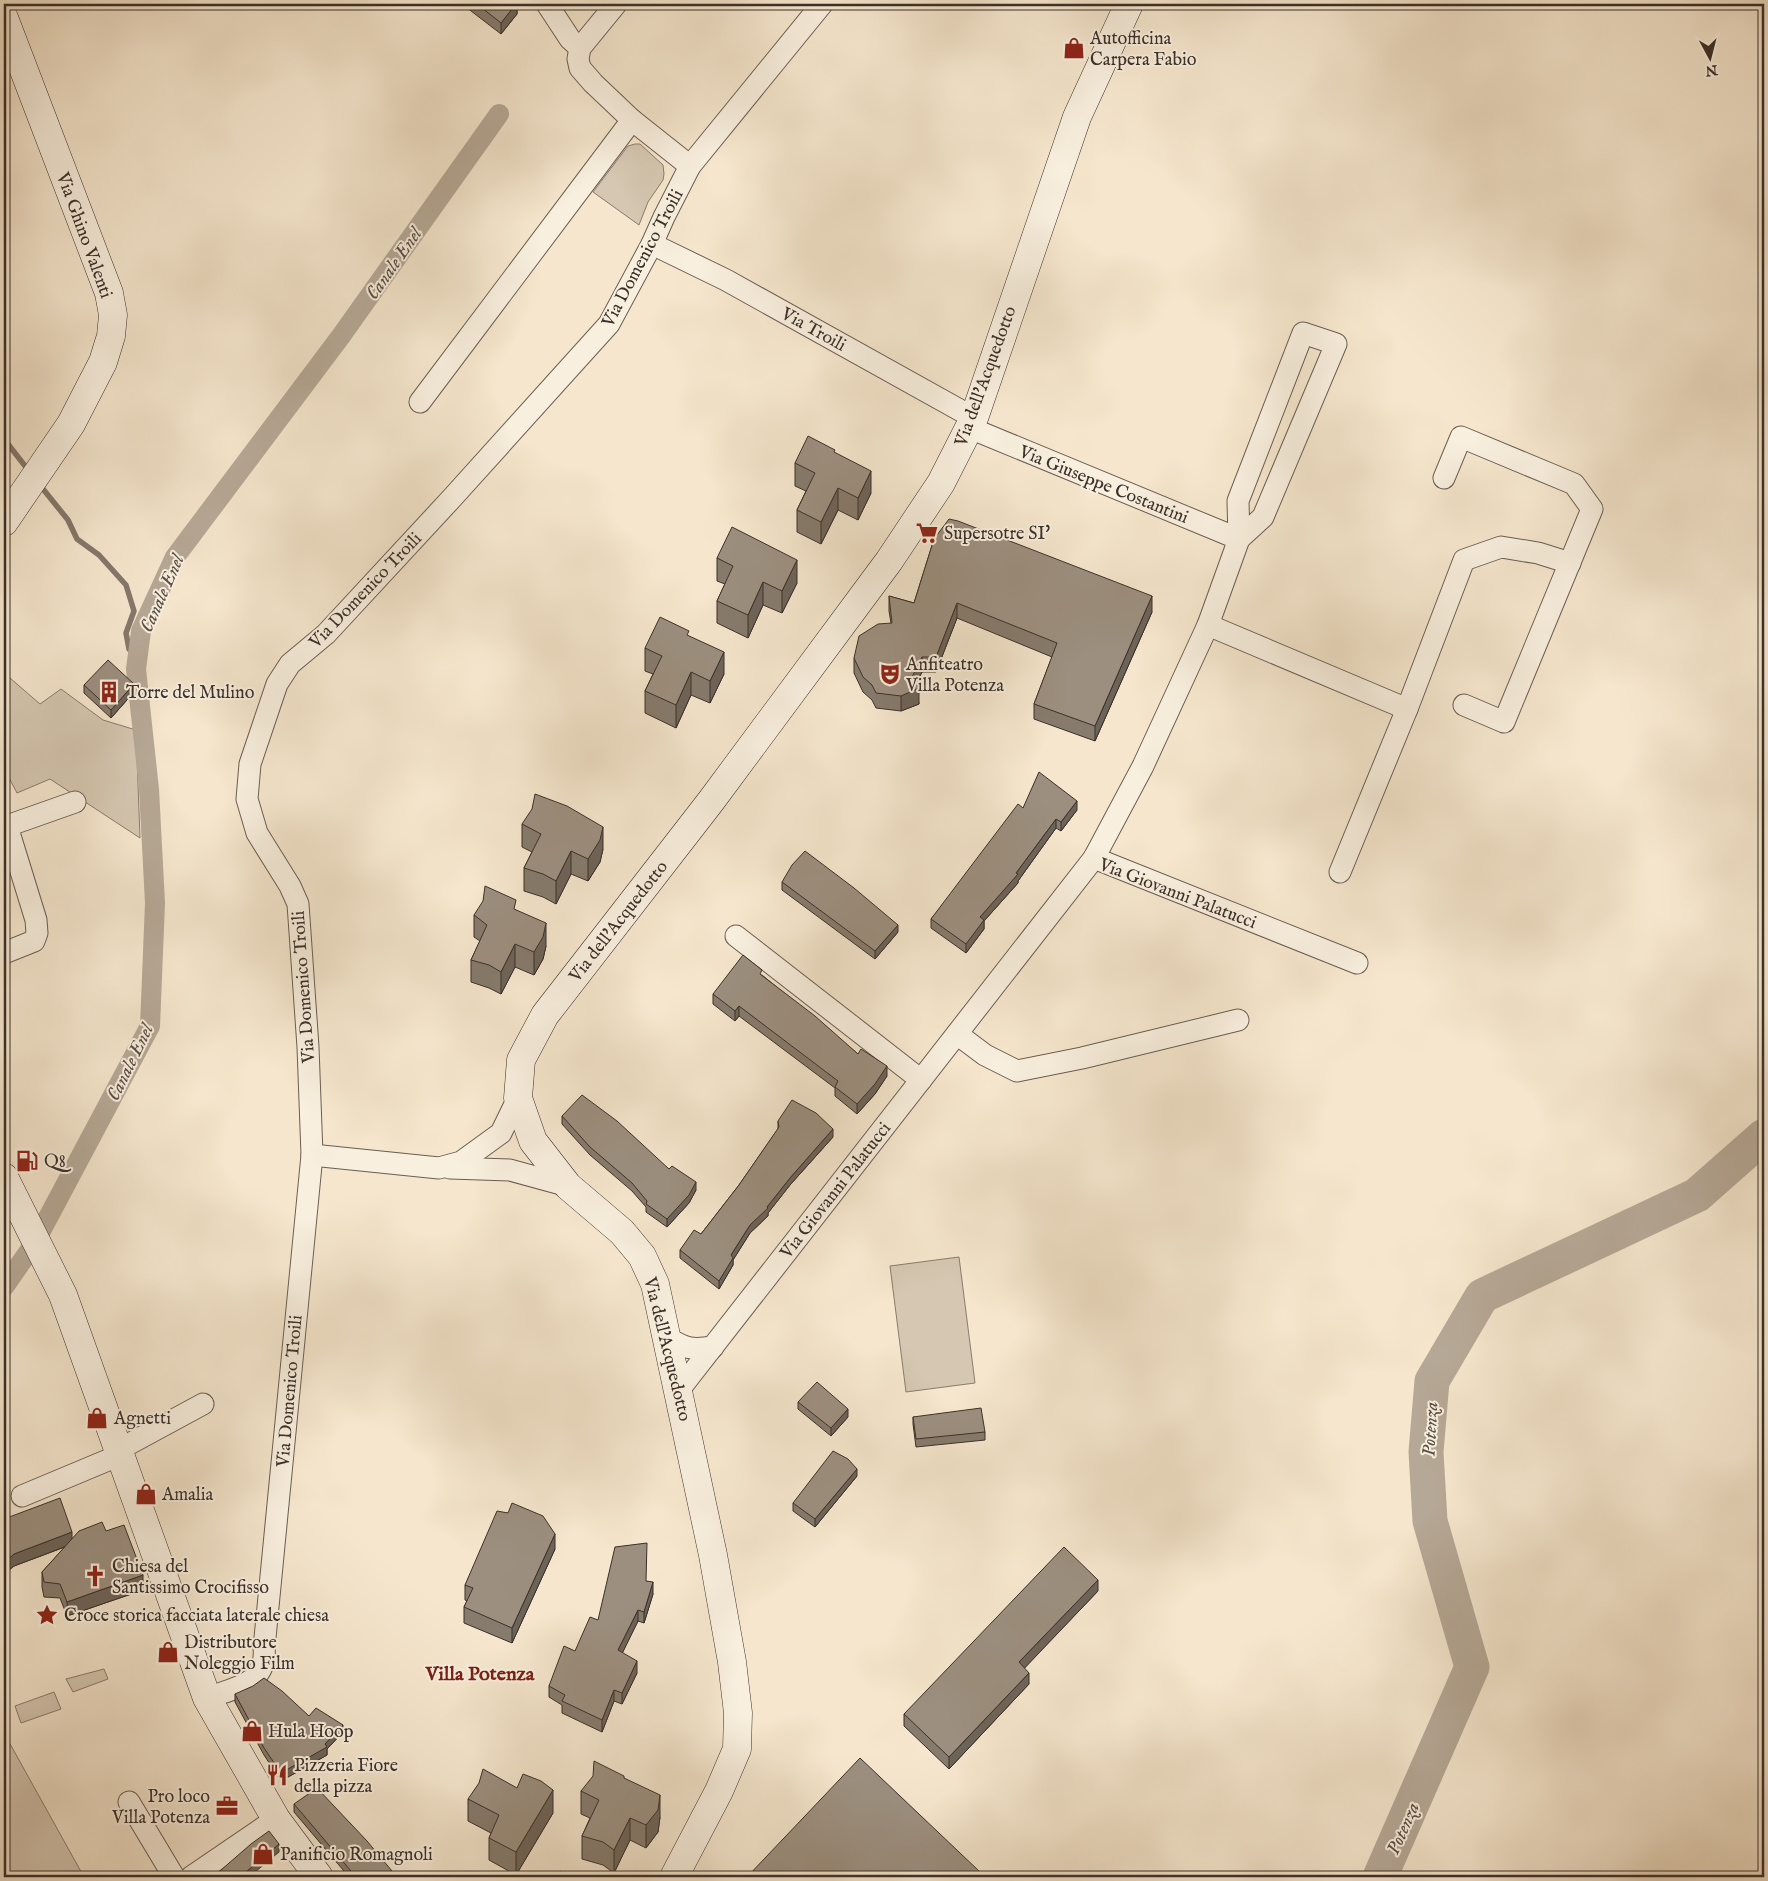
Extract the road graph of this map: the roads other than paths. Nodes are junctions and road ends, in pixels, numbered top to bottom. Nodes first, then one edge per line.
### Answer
1 (547, 4) edge
2 (616, 4) edge
3 (822, 4) edge
4 (1129, 4) edge
5 (4, 18) edge
6 (580, 48) junction
7 (632, 120) junction
8 (690, 166) junction
9 (652, 244) junction
10 (420, 402) dead end
11 (972, 423) junction
12 (1444, 478) dead end
13 (4, 522) edge
14 (1239, 539) junction
15 (1570, 563) junction
16 (1208, 625) junction
17 (1464, 705) dead end
18 (1407, 710) junction
19 (75, 802) dead end
20 (1094, 858) junction
21 (1340, 872) dead end
22 (736, 936) dead end
23 (4, 953) edge
24 (1357, 963) dead end
25 (1238, 1020) dead end
26 (957, 1034) junction
27 (921, 1080) junction
28 (518, 1098) junction
29 (312, 1155) junction
30 (439, 1168) junction
31 (4, 1178) edge
32 (568, 1186) junction
33 (668, 1338) junction
34 (713, 1347) junction
35 (679, 1390) junction
36 (203, 1404) dead end
37 (119, 1452) junction
38 (22, 1496) dead end
39 (207, 1698) junction
40 (129, 1802) dead end
41 (276, 1819) junction
42 (174, 1877) edge
43 (191, 1877) edge
44 (319, 1877) edge
45 (674, 1877) edge

1 - 6 street
2 - 6 street
3 - 8 street, Via Domenico Troili
4 - 11 street, Via dell'Acquedotto
5 - 13 street, Via Ghino Valenti
6 - 7 street
7 - 8 street
7 - 10 street
8 - 9 street, Via Domenico Troili
9 - 11 street, Via Troili
9 - 29 street, Via Domenico Troili
11 - 14 street, Via Giuseppe Costantini
11 - 28 street, Via dell'Acquedotto
12 - 15 street
14 - 14 street
14 - 16 street
15 - 17 street
15 - 18 street
16 - 18 street
16 - 20 street
18 - 21 street
19 - 23 street
20 - 24 street, Via Giovanni Palatucci
20 - 26 street, Via Giovanni Palatucci
22 - 27 street
25 - 26 street
26 - 27 street, Via Giovanni Palatucci
27 - 34 street, Via Giovanni Palatucci
28 - 30 street
28 - 32 street, Via dell'Acquedotto
29 - 30 street
29 - 39 street, Via Domenico Troili
30 - 32 street
31 - 37 street
32 - 33 street, Via dell'Acquedotto
33 - 34 street
33 - 35 street, Via dell'Acquedotto
34 - 35 street, Via Giovanni Palatucci
35 - 45 street, Via dell'Acquedotto
36 - 37 street
37 - 38 street
37 - 39 street
39 - 41 street
40 - 42 street
41 - 43 street
41 - 44 street

